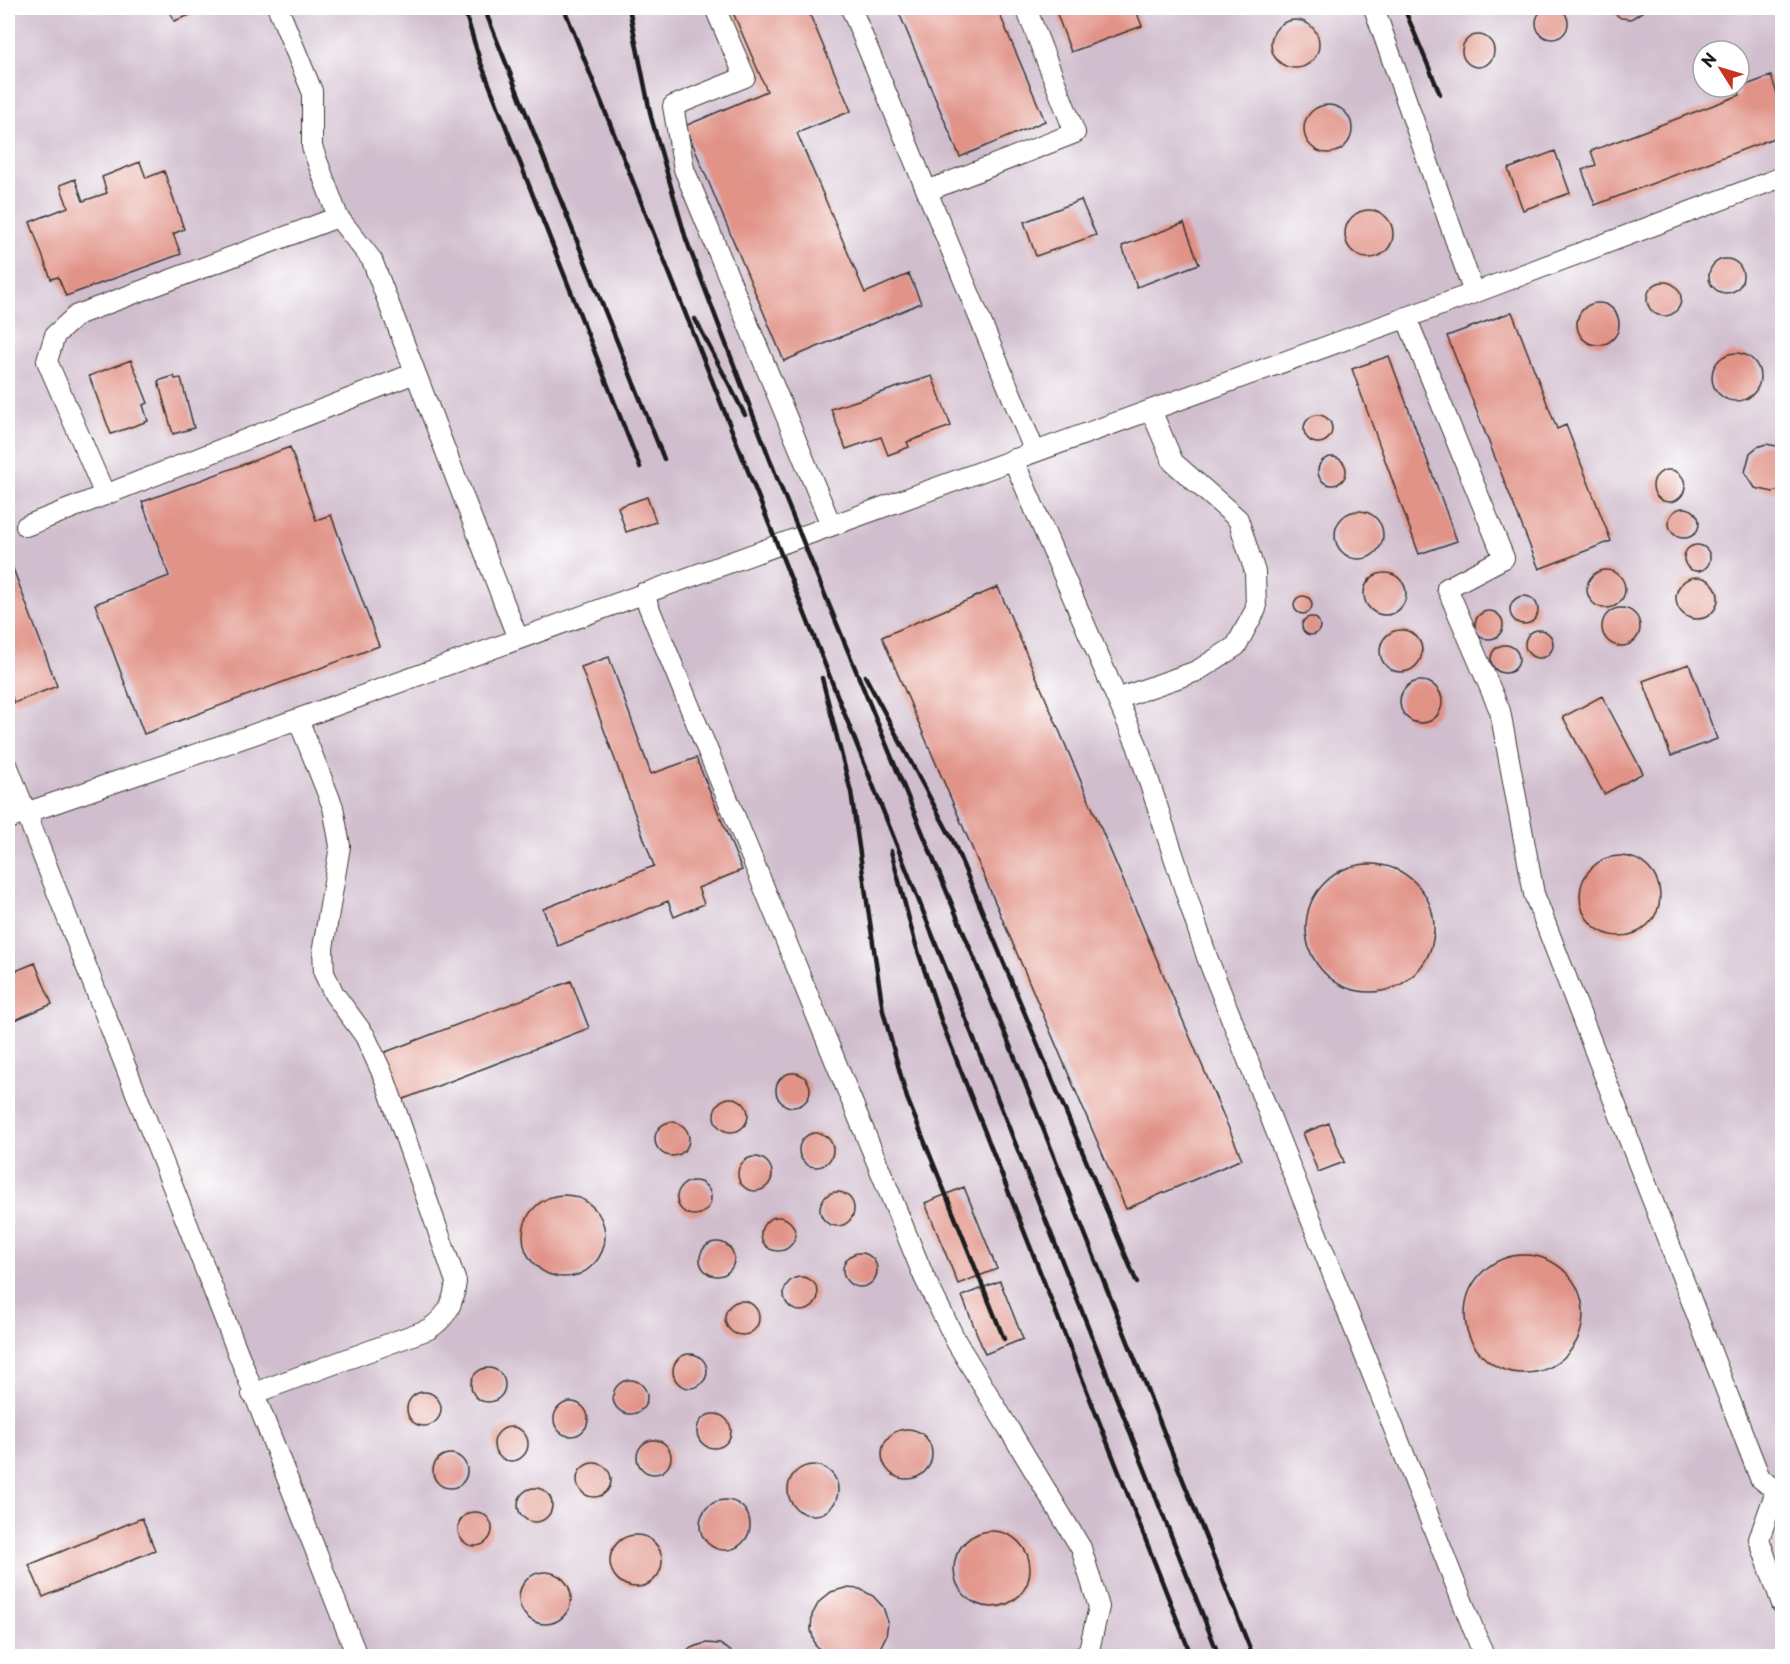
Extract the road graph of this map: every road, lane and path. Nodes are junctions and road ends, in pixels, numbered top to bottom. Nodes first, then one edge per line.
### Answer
1 (278, 8) edge
2 (715, 8) edge
3 (851, 8) edge
4 (1026, 8) edge
5 (1374, 8) edge
6 (1782, 177) edge
7 (927, 191) junction
8 (338, 217) junction
9 (1474, 293) junction
10 (1406, 317) junction
11 (415, 373) junction
12 (1151, 410) junction
13 (1035, 452) junction
14 (1013, 459) junction
15 (105, 495) junction
16 (831, 525) junction
17 (26, 526) dead end
18 (643, 593) junction
19 (518, 639) junction
20 (1117, 699) junction
21 (298, 719) junction
22 (8, 767) edge
23 (16, 816) edge
24 (252, 1394) junction
25 (1779, 1490) edge
26 (1782, 1604) edge
27 (1088, 1654) edge
28 (357, 1656) edge
29 (1484, 1656) edge

1 - 8 lane
2 - 16 lane
3 - 7 lane
4 - 7 lane
5 - 9 lane
6 - 9 lane
7 - 13 lane
8 - 11 lane
8 - 15 lane
9 - 10 lane
10 - 12 lane
10 - 25 lane
11 - 15 lane
11 - 19 lane
12 - 13 lane
12 - 20 lane
13 - 14 lane
14 - 16 lane
14 - 20 lane
15 - 17 lane
16 - 18 lane
18 - 19 lane
18 - 27 lane
19 - 21 lane
20 - 29 lane
21 - 23 lane
21 - 24 lane
22 - 23 lane
23 - 24 lane
24 - 28 lane
25 - 26 lane

